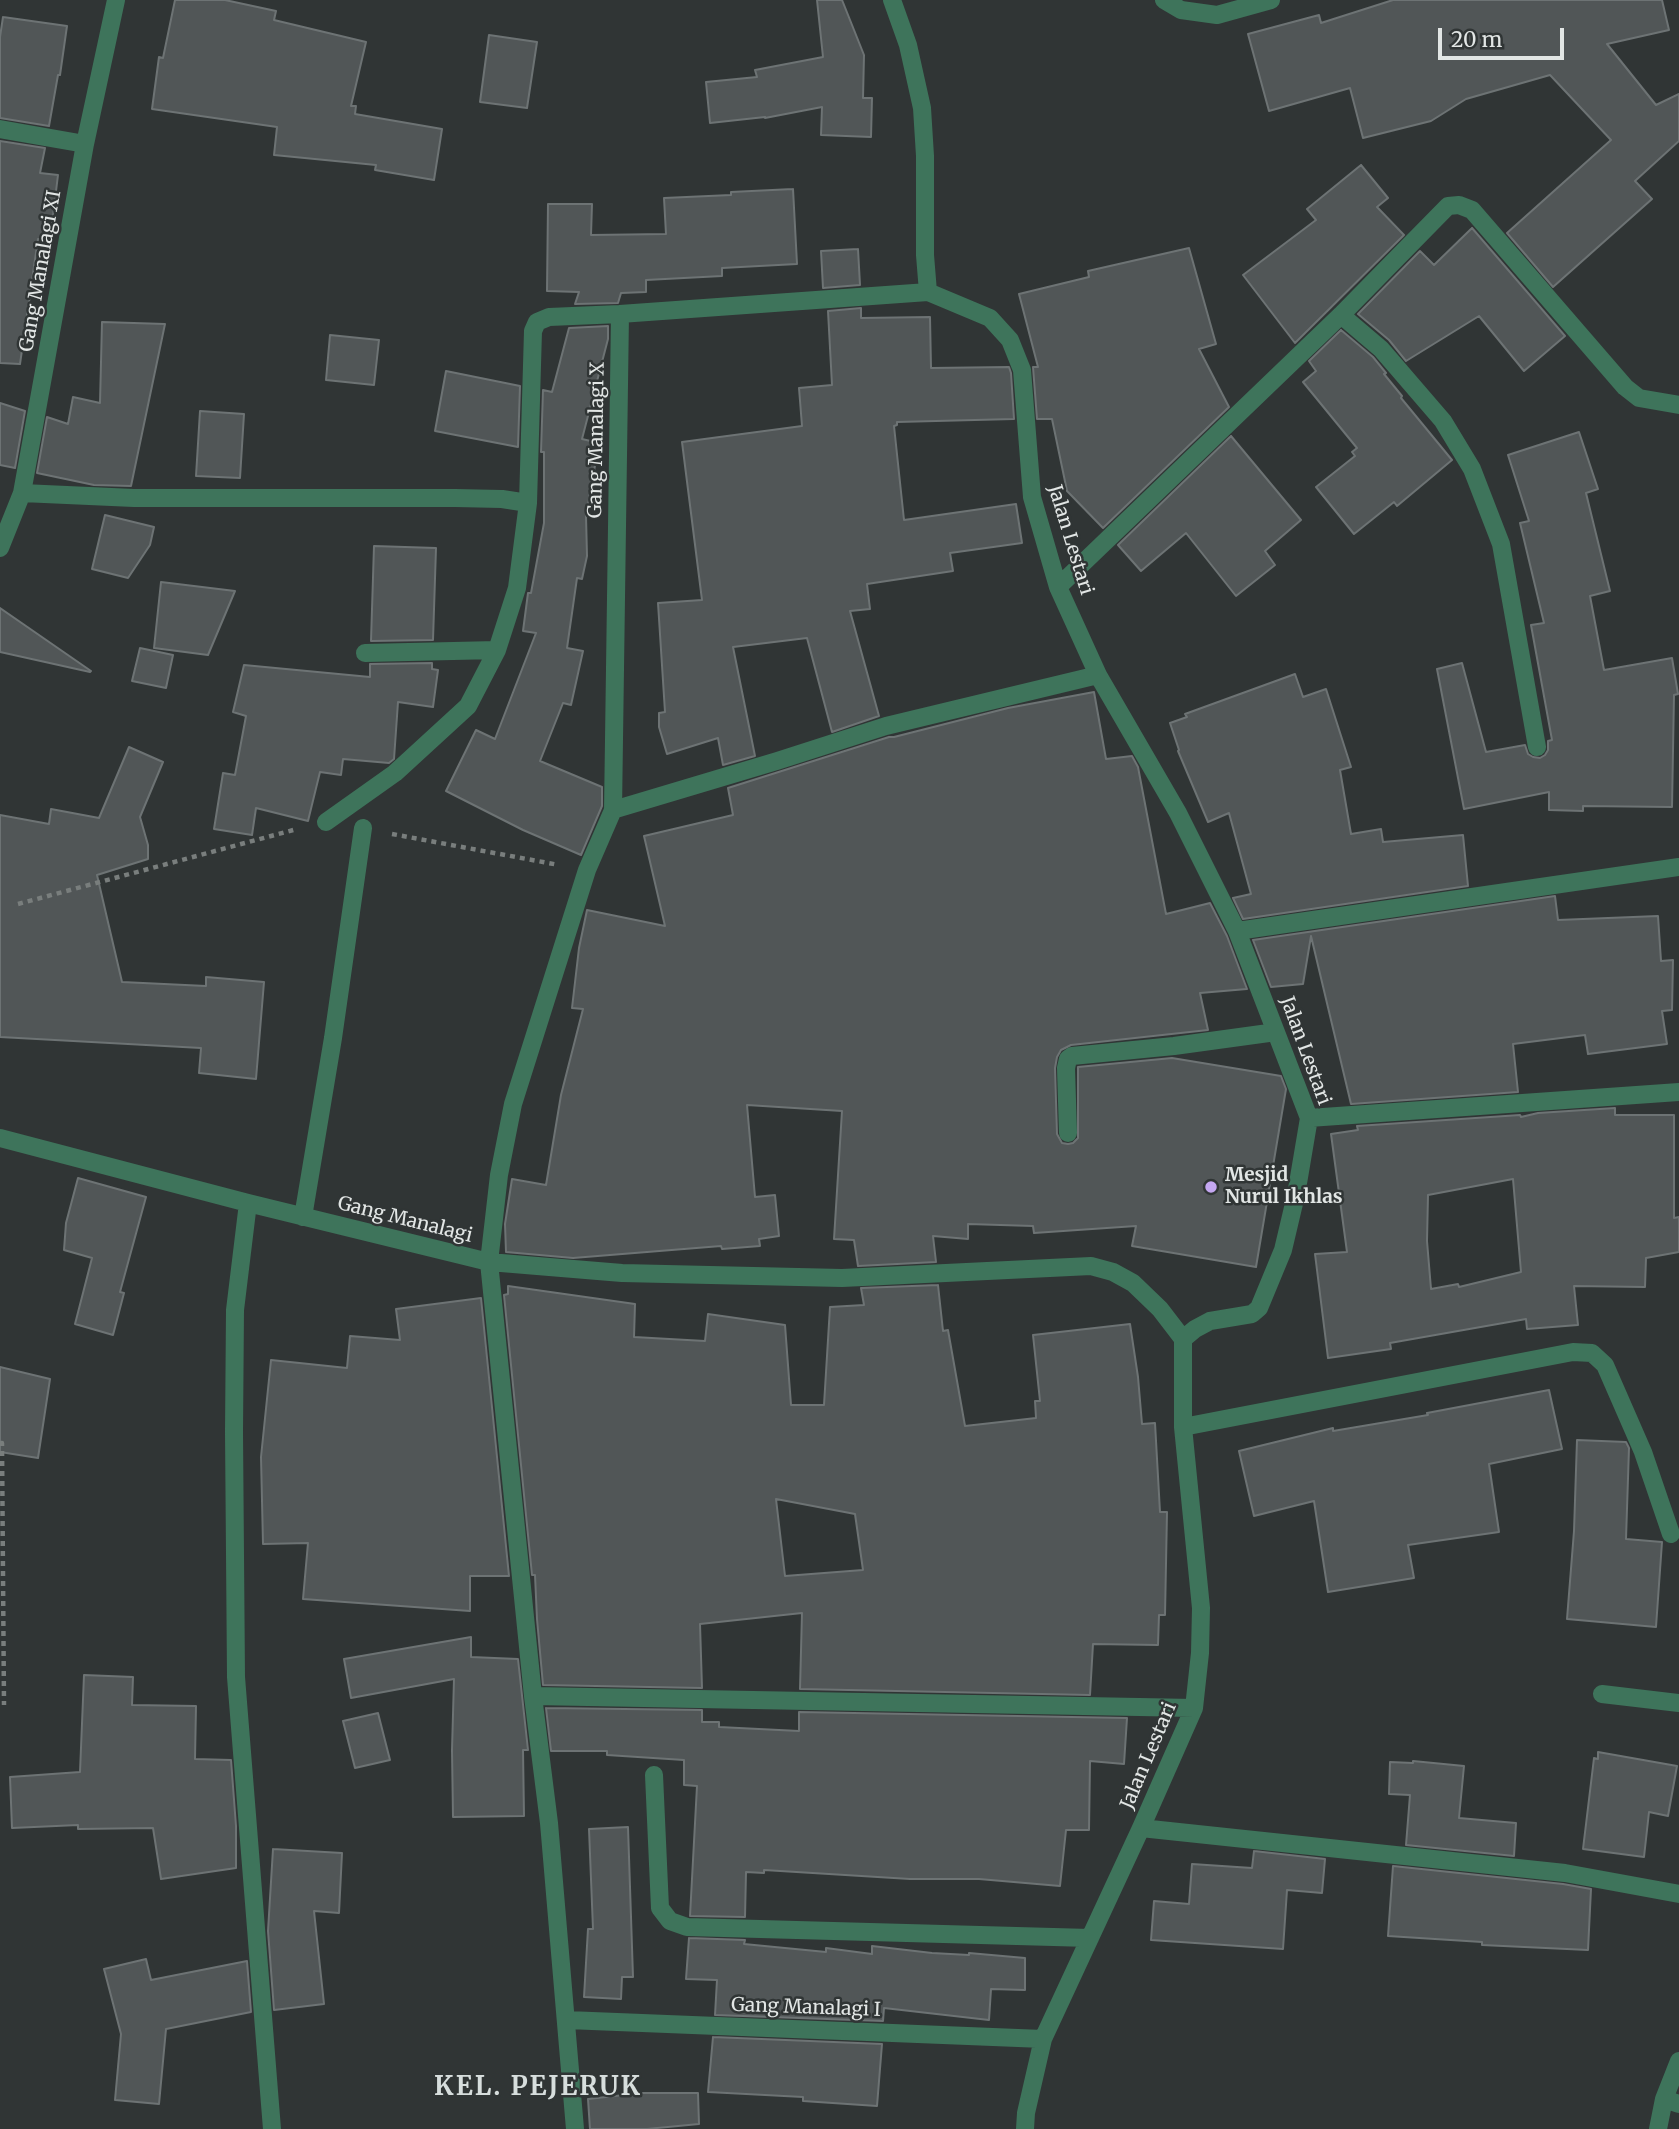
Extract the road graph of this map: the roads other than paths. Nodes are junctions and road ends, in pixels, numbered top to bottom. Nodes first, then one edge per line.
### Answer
1 (117, 0) edge
2 (892, 0) edge
3 (1164, 0) edge
4 (1271, 0) edge
5 (0, 129) edge
6 (85, 144) junction
7 (928, 292) junction
8 (620, 314) junction
9 (1340, 315) junction
10 (1679, 405) edge
11 (22, 493) junction
12 (528, 503) junction
13 (0, 548) edge
14 (1058, 587) junction
15 (497, 650) junction
16 (365, 653) dead end
17 (1098, 675) junction
18 (1537, 747) dead end
19 (613, 810) junction
20 (326, 822) road end
21 (363, 828) road end
22 (1679, 867) edge
23 (587, 870) joint
24 (1237, 931) junction
25 (1276, 1032) junction
26 (1679, 1092) edge
27 (1309, 1118) junction
28 (1068, 1133) dead end
29 (0, 1138) edge
30 (247, 1203) junction
31 (303, 1216) junction
32 (489, 1262) junction
33 (1183, 1339) junction
34 (1183, 1427) junction
35 (1671, 1534) dead end
36 (1602, 1694) dead end
37 (533, 1696) junction
38 (1679, 1703) edge
39 (1194, 1708) junction
40 (654, 1775) dead end
41 (1141, 1828) junction
42 (1679, 1894) edge
43 (1090, 1938) junction
44 (566, 2020) junction
45 (1043, 2039) junction
46 (1679, 2060) edge
47 (1671, 2102) edge
48 (272, 2129) edge
49 (575, 2129) edge
50 (1026, 2129) edge
51 (1658, 2129) edge

1 - 6 street, Gang Manalagi XI
2 - 7 street
3 - 4 street
5 - 6 street
6 - 11 street, Gang Manalagi XI
7 - 8 street
7 - 14 street, Jalan Lestari
8 - 12 street
8 - 19 street, Gang Manalagi X
9 - 10 street
9 - 14 street
9 - 18 street
11 - 12 street
11 - 13 street, Gang Manalagi XI
12 - 15 street
14 - 17 street, Jalan Lestari
15 - 16 street
15 - 20 street
17 - 19 street
17 - 24 street, Jalan Lestari
19 - 23 street, Gang Manalagi X
21 - 31 street
22 - 24 street
23 - 32 street, Gang Manalagi
24 - 25 street, Jalan Lestari
25 - 27 street, Jalan Lestari
25 - 28 street
26 - 27 street
27 - 33 street, Jalan Lestari
29 - 30 street, Gang Manalagi
30 - 31 street, Gang Manalagi
30 - 48 street
31 - 32 street, Gang Manalagi
32 - 33 street
32 - 37 street
33 - 34 street, Jalan Lestari
34 - 35 street
34 - 39 street, Jalan Lestari
36 - 38 street
37 - 39 street
37 - 44 street
39 - 41 street, Jalan Lestari
40 - 43 street
41 - 42 street
41 - 43 street, Jalan Lestari
43 - 45 street, Jalan Lestari
44 - 45 street, Gang Manalagi I
44 - 49 street
45 - 50 street, Jalan Lestari
46 - 47 street
47 - 51 street

